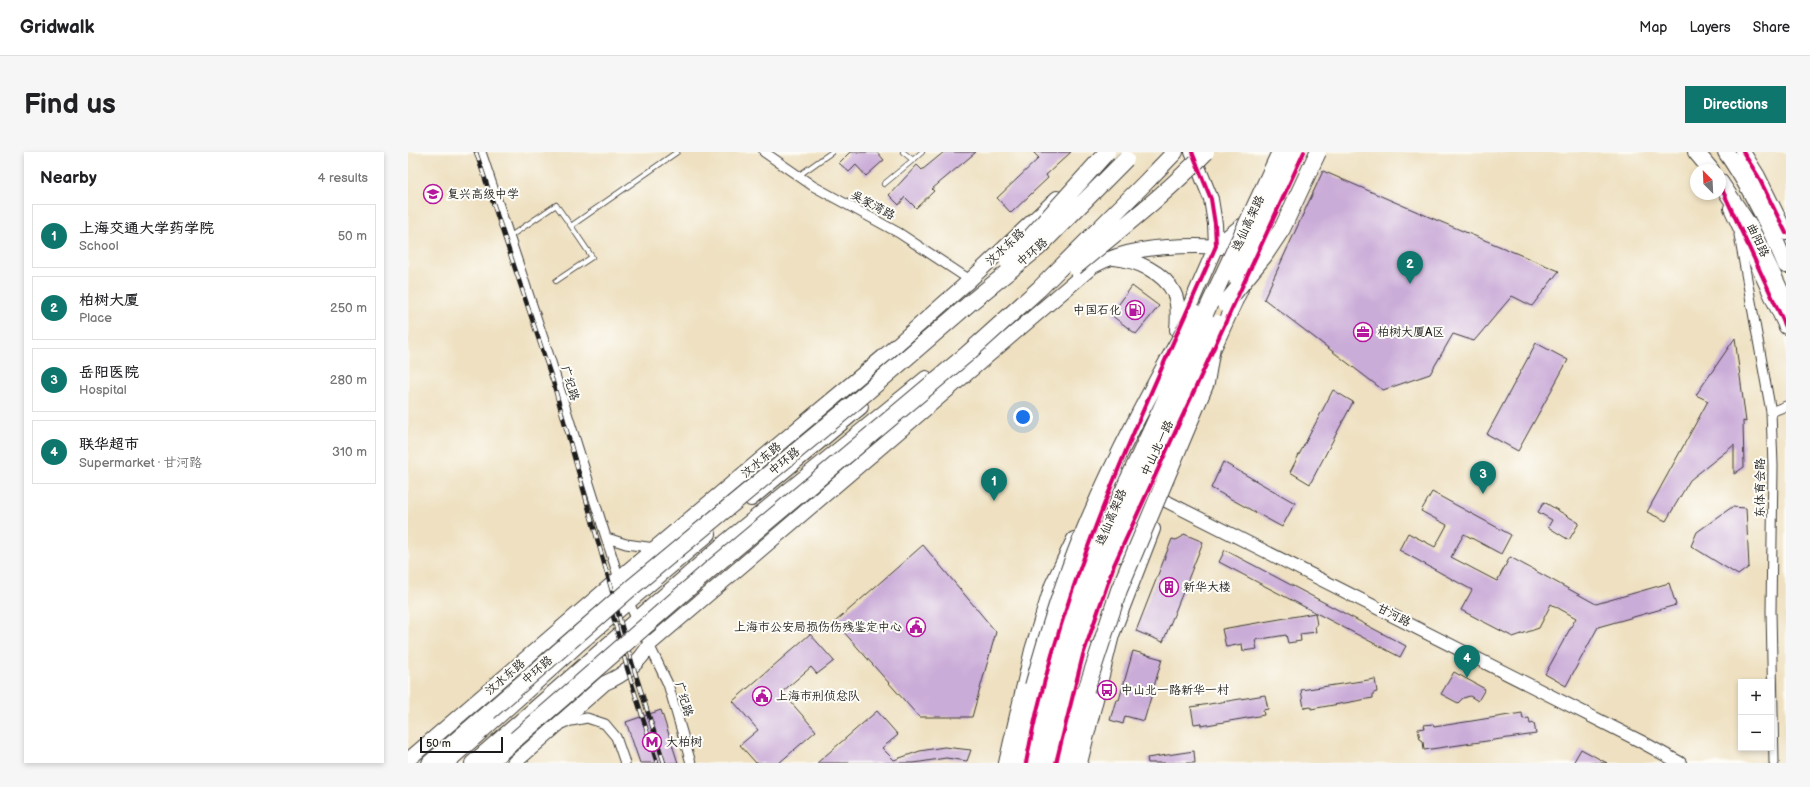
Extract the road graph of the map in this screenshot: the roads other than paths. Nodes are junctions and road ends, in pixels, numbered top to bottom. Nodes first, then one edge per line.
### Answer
1 (481, 152) edge
2 (677, 152) edge
3 (764, 152) edge
4 (832, 152) edge
5 (903, 152) edge
6 (922, 152) edge
7 (1107, 152) edge
8 (1132, 152) edge
9 (1175, 152) edge
10 (1192, 152) edge
11 (1200, 152) edge
12 (1206, 152) edge
13 (1276, 152) edge
14 (1280, 152) edge
15 (1296, 152) edge
16 (1304, 152) edge
17 (1318, 152) edge
18 (1696, 152) edge
19 (1704, 152) edge
20 (1726, 152) edge
21 (1743, 152) edge
22 (913, 160) junction
23 (1707, 164) edge
24 (1709, 164) edge
25 (798, 176) junction
26 (884, 184) dead end
27 (1726, 191) edge
28 (1726, 197) edge
29 (1211, 200) junction
30 (1735, 216) junction
31 (1245, 222) junction
32 (571, 226) junction
33 (1778, 231) edge
34 (509, 237) junction
35 (1262, 239) junction
36 (1216, 246) junction
37 (1245, 247) junction
38 (1108, 258) junction
39 (1786, 265) edge
40 (1251, 266) junction
41 (970, 280) junction
42 (556, 281) dead end
43 (970, 303) junction
44 (1786, 303) edge
45 (1225, 304) junction
46 (1217, 323) junction
47 (1786, 327) edge
48 (1176, 338) junction
49 (966, 355) junction
50 (1786, 406) edge
51 (1771, 412) junction
52 (1161, 464) junction
53 (857, 467) junction
54 (807, 475) junction
55 (1109, 478) junction
56 (1148, 492) junction
57 (1164, 500) junction
58 (607, 538) junction
59 (655, 548) junction
60 (619, 578) junction
61 (628, 603) junction
62 (636, 620) junction
63 (650, 644) junction
64 (560, 724) junction
65 (408, 760) edge
66 (430, 763) edge
67 (446, 763) edge
68 (472, 763) edge
69 (488, 763) edge
70 (514, 763) edge
71 (625, 763) edge
72 (691, 763) edge
73 (1006, 763) edge
74 (1015, 763) edge
75 (1026, 763) edge
76 (1033, 763) edge
77 (1047, 763) edge
78 (1056, 763) edge
79 (1069, 763) edge
80 (1080, 763) edge
81 (1680, 763) edge
82 (1774, 763) edge

1 - 34 street, 广纪路
2 - 32 lane
3 - 25 street, 吴家湾路
4 - 25 lane
5 - 22 lane
6 - 22 lane
7 - 41 main road, 汶水东路
7 - 43 highway, bridge
8 - 43 highway, 中环路, bridge
8 - 61 main road, 汶水东路
9 - 49 highway, bridge
10 - 29 main road
11 - 29 main road
12 - 49 highway, bridge
13 - 31 main road
14 - 31 highway, 逸仙高架路, bridge
15 - 45 highway, 逸仙高架路, bridge
16 - 35 main road, 中山北一路
17 - 45 highway, bridge
18 - 23 highway
19 - 24 main road
20 - 33 highway
21 - 33 main road
22 - 26 lane
25 - 41 street, 吴家湾路
27 - 44 highway
28 - 30 main road, 曲阳路
29 - 36 main road
30 - 47 main road, 曲阳路
30 - 51 street, 东体育会路
31 - 36 main road
31 - 37 main road
31 - 74 highway, bridge
31 - 76 highway, 逸仙高架路, bridge
32 - 34 lane
32 - 42 lane
33 - 39 highway
34 - 58 street, 广纪路
35 - 37 main road
35 - 40 main road, 中山北一路
36 - 37 main road
36 - 38 main road
36 - 48 main road
37 - 40 main road
38 - 48 main road
38 - 53 main road
38 - 54 main road
40 - 52 main road, 中山北一路
41 - 59 main road, 汶水东路
43 - 66 highway, 中环路, bridge
45 - 46 highway, 逸仙高架路
46 - 77 highway, 逸仙高架路, bridge
46 - 79 highway, bridge
48 - 55 main road
49 - 69 highway, bridge
50 - 51 street
51 - 82 street, 东体育会路
52 - 56 main road, 中山北一路
52 - 57 main road
53 - 54 main road
53 - 63 main road
54 - 62 main road
55 - 56 street, 甘河路
55 - 73 main road
55 - 75 main road
56 - 57 street, 甘河路
56 - 78 main road, 中山北一路
57 - 80 main road
57 - 81 street, 甘河路
58 - 59 street
58 - 60 street, 广纪路
59 - 60 main road, 汶水东路
60 - 61 street, 广纪路
60 - 65 main road, 汶水东路
61 - 62 street, 广纪路
61 - 67 main road, 汶水东路
62 - 63 street, 广纪路
62 - 68 main road
63 - 64 main road
63 - 72 street, 广纪路
64 - 70 main road
64 - 71 street

